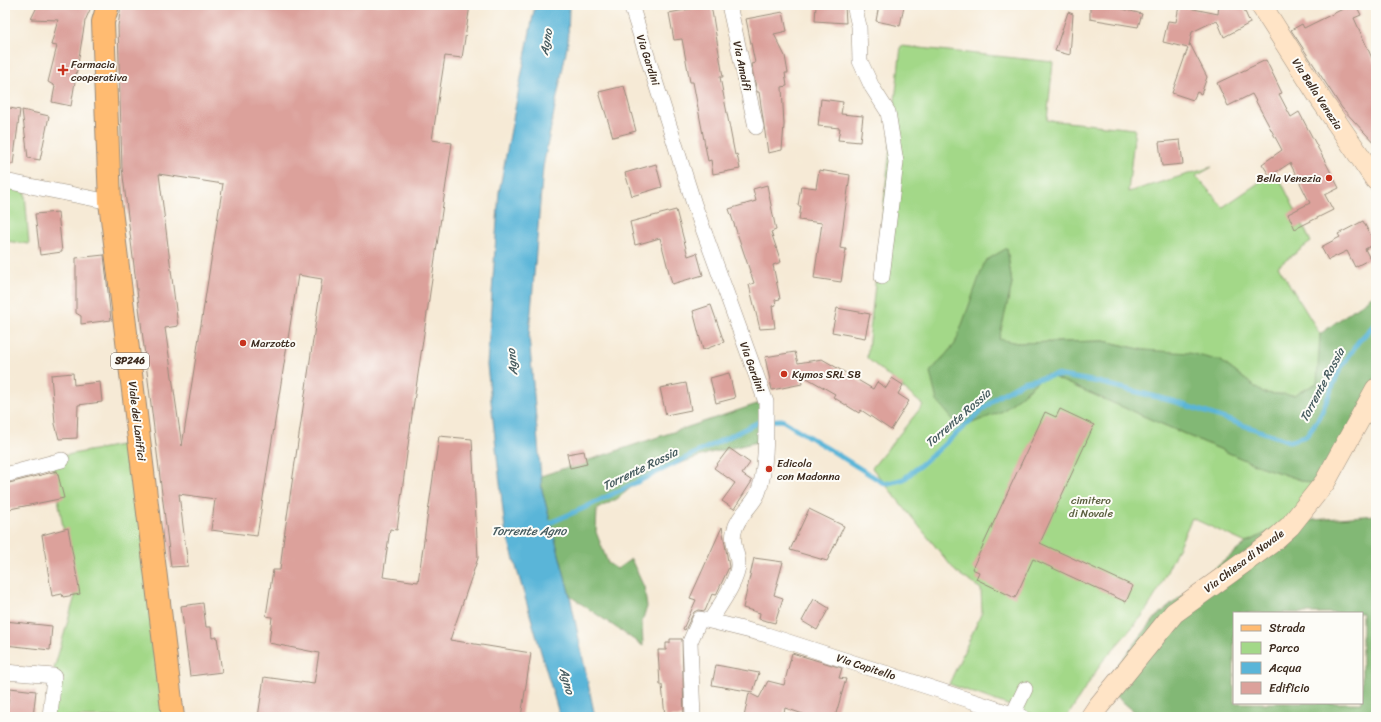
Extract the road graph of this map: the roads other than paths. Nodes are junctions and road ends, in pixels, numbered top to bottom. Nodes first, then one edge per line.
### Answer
1 (108, 5) edge
2 (631, 5) edge
3 (729, 5) edge
4 (854, 5) edge
5 (1261, 5) edge
6 (756, 127) dead end
7 (1376, 180) edge
8 (5, 181) edge
9 (110, 202) junction
10 (882, 277) dead end
11 (1376, 389) edge
12 (62, 460) dead end
13 (5, 475) edge
14 (710, 621) junction
15 (5, 672) edge
16 (1025, 689) dead end
17 (1018, 716) edge
18 (50, 717) edge
19 (173, 717) edge
20 (693, 717) edge
21 (1091, 717) edge

1 - 9 main road, Viale dei Lanifici / SP246
2 - 14 street, Via Gardini
3 - 6 street, Via Amalfi
4 - 10 street
5 - 7 main road, Via Bella Venezia
8 - 9 street
9 - 19 main road, Viale dei Lanifici / SP246
11 - 21 main road, Via Chiesa di Novale
12 - 13 street
14 - 17 street, Via Capitello
14 - 20 street
15 - 18 street
16 - 17 street

